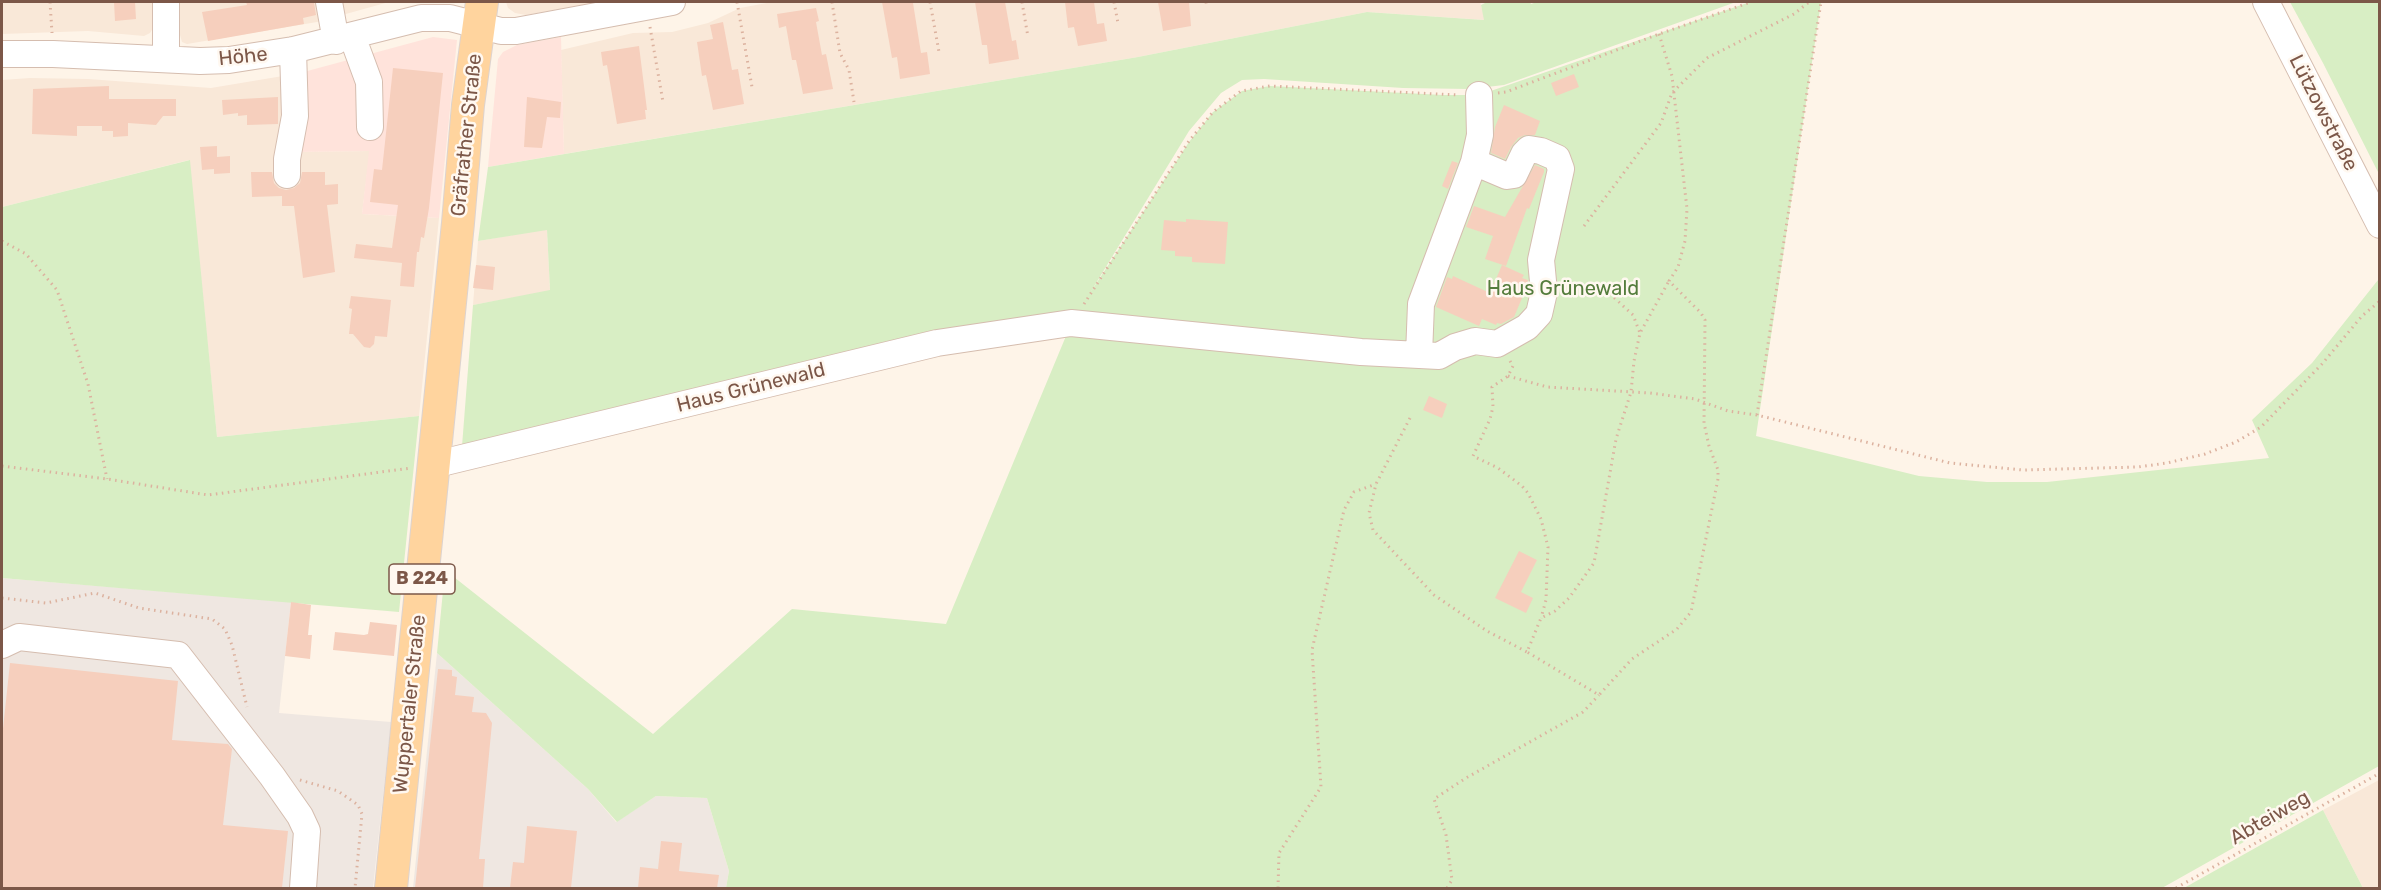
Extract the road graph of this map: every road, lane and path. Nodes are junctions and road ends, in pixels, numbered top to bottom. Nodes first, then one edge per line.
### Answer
1 (50, 2) edge
2 (166, 2) edge
3 (328, 2) edge
4 (672, 2) edge
5 (737, 2) edge
6 (832, 2) edge
7 (930, 2) edge
8 (1022, 2) edge
9 (1114, 2) edge
10 (1206, 2) edge
11 (1751, 2) edge
12 (1809, 2) edge
13 (1821, 2) edge
14 (2266, 2) edge
15 (647, 7) junction
16 (1207, 8) dead end
17 (481, 13) edge
18 (1118, 23) dead end
19 (1659, 34) junction
20 (1028, 37) dead end
21 (344, 39) junction
22 (293, 50) junction
23 (939, 52) dead end
24 (2, 54) edge
25 (53, 54) junction
26 (166, 59) junction
27 (752, 87) dead end
28 (1672, 93) junction
29 (1479, 95) junction
30 (663, 102) dead end
31 (855, 102) dead end
32 (370, 128) dead end
33 (1474, 162) junction
34 (286, 174) dead end
35 (2379, 225) edge
36 (1584, 226) dead end
37 (2, 241) edge
38 (1541, 260) junction
39 (453, 269) joint
40 (1670, 281) junction
41 (2379, 301) edge
42 (1071, 323) junction
43 (1640, 333) junction
44 (1419, 355) junction
45 (1513, 366) dead end
46 (1508, 376) junction
47 (1631, 392) junction
48 (1704, 401) junction
49 (1757, 415) junction
50 (1410, 418) dead end
51 (433, 465) junction
52 (2, 466) edge
53 (107, 479) junction
54 (1376, 484) junction
55 (1541, 618) junction
56 (2, 645) edge
57 (1527, 652) junction
58 (1599, 694) junction
59 (2379, 773) edge
60 (292, 777) dead end
61 (303, 888) edge
62 (355, 888) edge
63 (391, 888) edge
64 (1278, 888) edge
65 (1448, 888) edge
66 (2176, 888) edge

1 - 25 path
2 - 26 street
3 - 21 street
4 - 15 street, Höhe
5 - 27 path
6 - 31 path
7 - 23 path
8 - 20 path
9 - 18 path
10 - 16 path
11 - 19 path
12 - 28 path
13 - 49 path
14 - 35 street, Lützowstraße
15 - 17 street, Höhe
15 - 30 path
17 - 21 street, Höhe
17 - 39 main road, Gräfrather Straße / B 224
19 - 28 path
19 - 29 path
21 - 22 street, Höhe
21 - 32 street
22 - 26 street, Höhe
22 - 34 street
24 - 25 street, Höhe
25 - 26 street, Höhe
28 - 36 path
28 - 40 path
29 - 33 street
29 - 42 path
33 - 38 street
33 - 44 street
37 - 53 path
38 - 43 path
38 - 44 street, Haus Grünewald
39 - 51 main road, Wuppertaler Straße / B 224
40 - 43 path
40 - 48 path
41 - 49 path
42 - 44 street, Haus Grünewald
42 - 51 street, Haus Grünewald
43 - 47 path
45 - 46 path
46 - 47 path
46 - 55 path
47 - 48 path
47 - 55 path
48 - 49 path
48 - 58 path
50 - 54 path
51 - 53 path
51 - 63 main road, Wuppertaler Straße / B 224
52 - 53 path
54 - 57 path
54 - 64 path
55 - 57 path
56 - 61 street
57 - 58 path
58 - 65 path
59 - 66 path, Abteiweg
60 - 62 path

